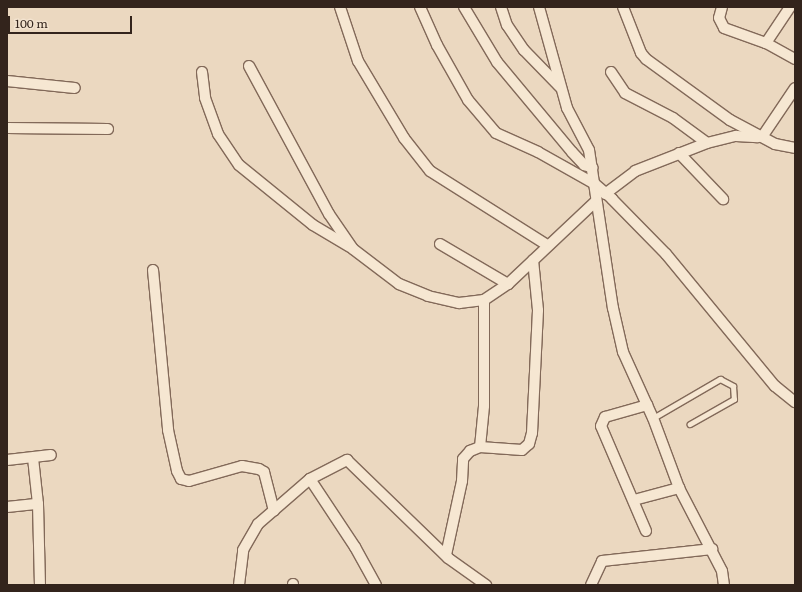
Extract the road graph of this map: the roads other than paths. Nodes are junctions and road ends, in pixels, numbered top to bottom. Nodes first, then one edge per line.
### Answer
1 (340, 7) edge
2 (420, 7) edge
3 (464, 7) edge
4 (501, 7) edge
5 (539, 7) edge
6 (624, 7) edge
7 (722, 7) edge
8 (790, 7) edge
9 (766, 43) junction
10 (795, 59) edge
11 (249, 66) dead end
12 (202, 72) dead end
13 (611, 72) dead end
14 (7, 81) edge
15 (560, 87) junction
16 (75, 88) dead end
17 (795, 88) edge
18 (7, 128) edge
19 (108, 129) dead end
20 (762, 137) junction
21 (707, 143) junction
22 (795, 148) edge
23 (679, 153) junction
24 (593, 168) junction
25 (595, 184) junction
26 (605, 194) junction
27 (723, 198) dead end
28 (595, 202) junction
29 (440, 244) dead end
30 (547, 245) junction
31 (353, 249) junction
32 (533, 260) junction
33 (153, 270) dead end
34 (508, 284) junction
35 (484, 300) junction
36 (795, 402) edge
37 (647, 405) junction
38 (653, 418) junction
39 (690, 424) dead end
40 (480, 447) junction
41 (51, 456) dead end
42 (33, 458) junction
43 (7, 460) edge
44 (310, 479) junction
45 (679, 488) junction
46 (634, 500) junction
47 (38, 504) junction
48 (7, 507) edge
49 (274, 511) junction
50 (646, 530) dead end
51 (712, 549) junction
52 (446, 555) junction
53 (40, 585) edge
54 (239, 585) edge
55 (376, 585) edge
56 (486, 585) edge
57 (591, 585) edge
58 (724, 585) edge

1 - 30 street
2 - 25 street
3 - 24 street
4 - 15 street
5 - 15 street
6 - 20 street
7 - 9 street
8 - 9 street
9 - 10 street
11 - 31 street
12 - 31 street
13 - 21 street
14 - 16 street
15 - 24 street
17 - 20 street
18 - 19 street
20 - 21 street
20 - 22 street
21 - 23 street
23 - 26 street
23 - 27 street
24 - 25 street
25 - 26 street
25 - 28 street
26 - 36 street
28 - 30 street
28 - 37 street
29 - 34 street
30 - 32 street
31 - 35 street
32 - 34 street
32 - 40 street
33 - 49 street
34 - 35 street
35 - 40 street
37 - 38 street
37 - 46 street
38 - 39 lane
38 - 45 street
40 - 52 street
41 - 42 street
42 - 43 street
42 - 47 street
44 - 49 street
44 - 52 street
44 - 55 street
45 - 46 street
45 - 51 street
46 - 50 street
47 - 48 street
47 - 53 street
49 - 54 street
51 - 57 street
51 - 58 street
52 - 56 street

